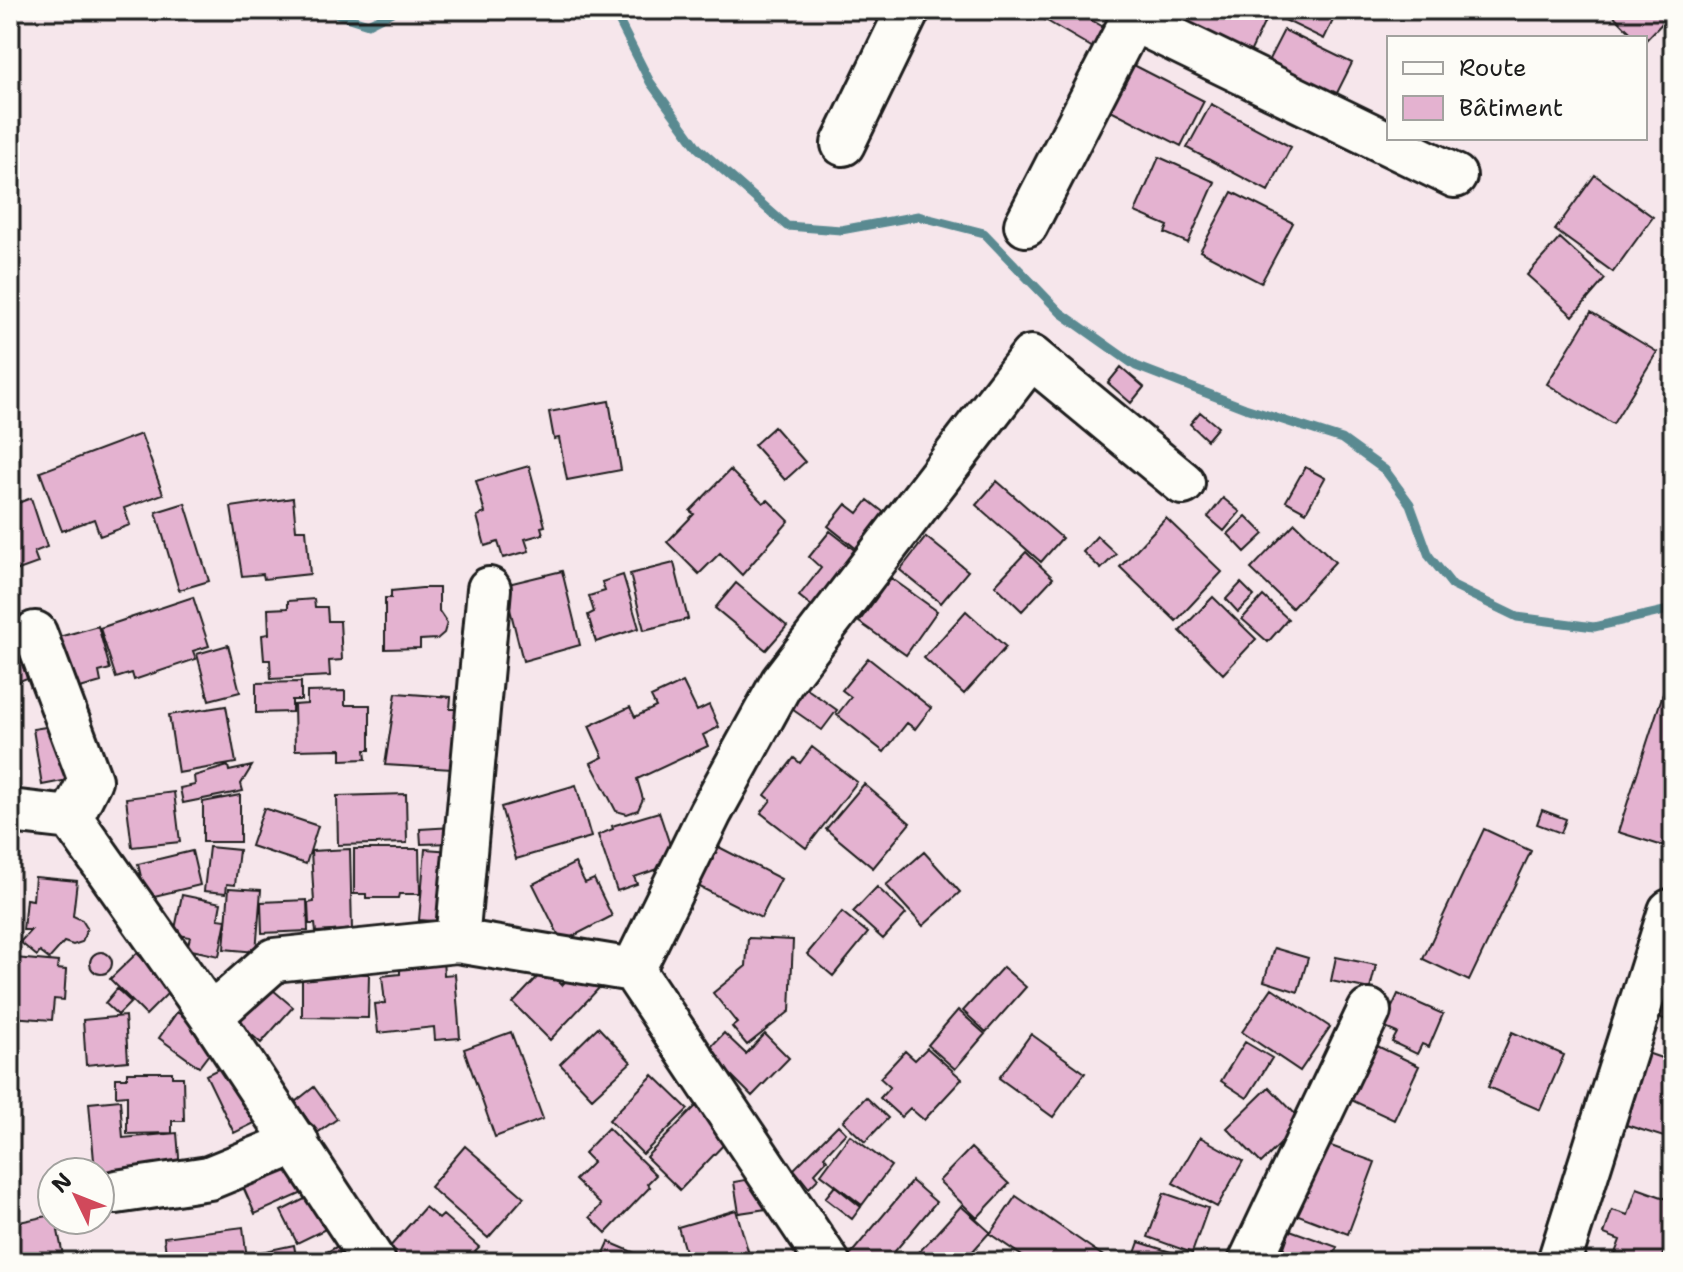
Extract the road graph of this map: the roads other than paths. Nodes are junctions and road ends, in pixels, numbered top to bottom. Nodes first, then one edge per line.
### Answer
1 (908, 10) edge
2 (1135, 15) edge
3 (843, 144) dead end
4 (1455, 176) dead end
5 (1026, 225) dead end
6 (1183, 483) dead end
7 (489, 589) dead end
8 (35, 633) dead end
9 (10, 811) edge
10 (71, 818) junction
11 (1670, 911) dead end
12 (457, 941) junction
13 (633, 970) junction
14 (1369, 1011) dead end
15 (211, 1016) junction
16 (297, 1142) junction
17 (116, 1192) dead end
18 (374, 1262) edge
19 (828, 1262) edge
20 (1250, 1262) edge
21 (1559, 1262) edge

1 - 3 street
2 - 4 street
2 - 5 street
6 - 13 street
7 - 12 street
8 - 10 street
9 - 10 street
10 - 15 street
11 - 21 street
12 - 13 street
12 - 15 street
13 - 19 street
14 - 20 street
15 - 16 street
16 - 17 street
16 - 18 street

